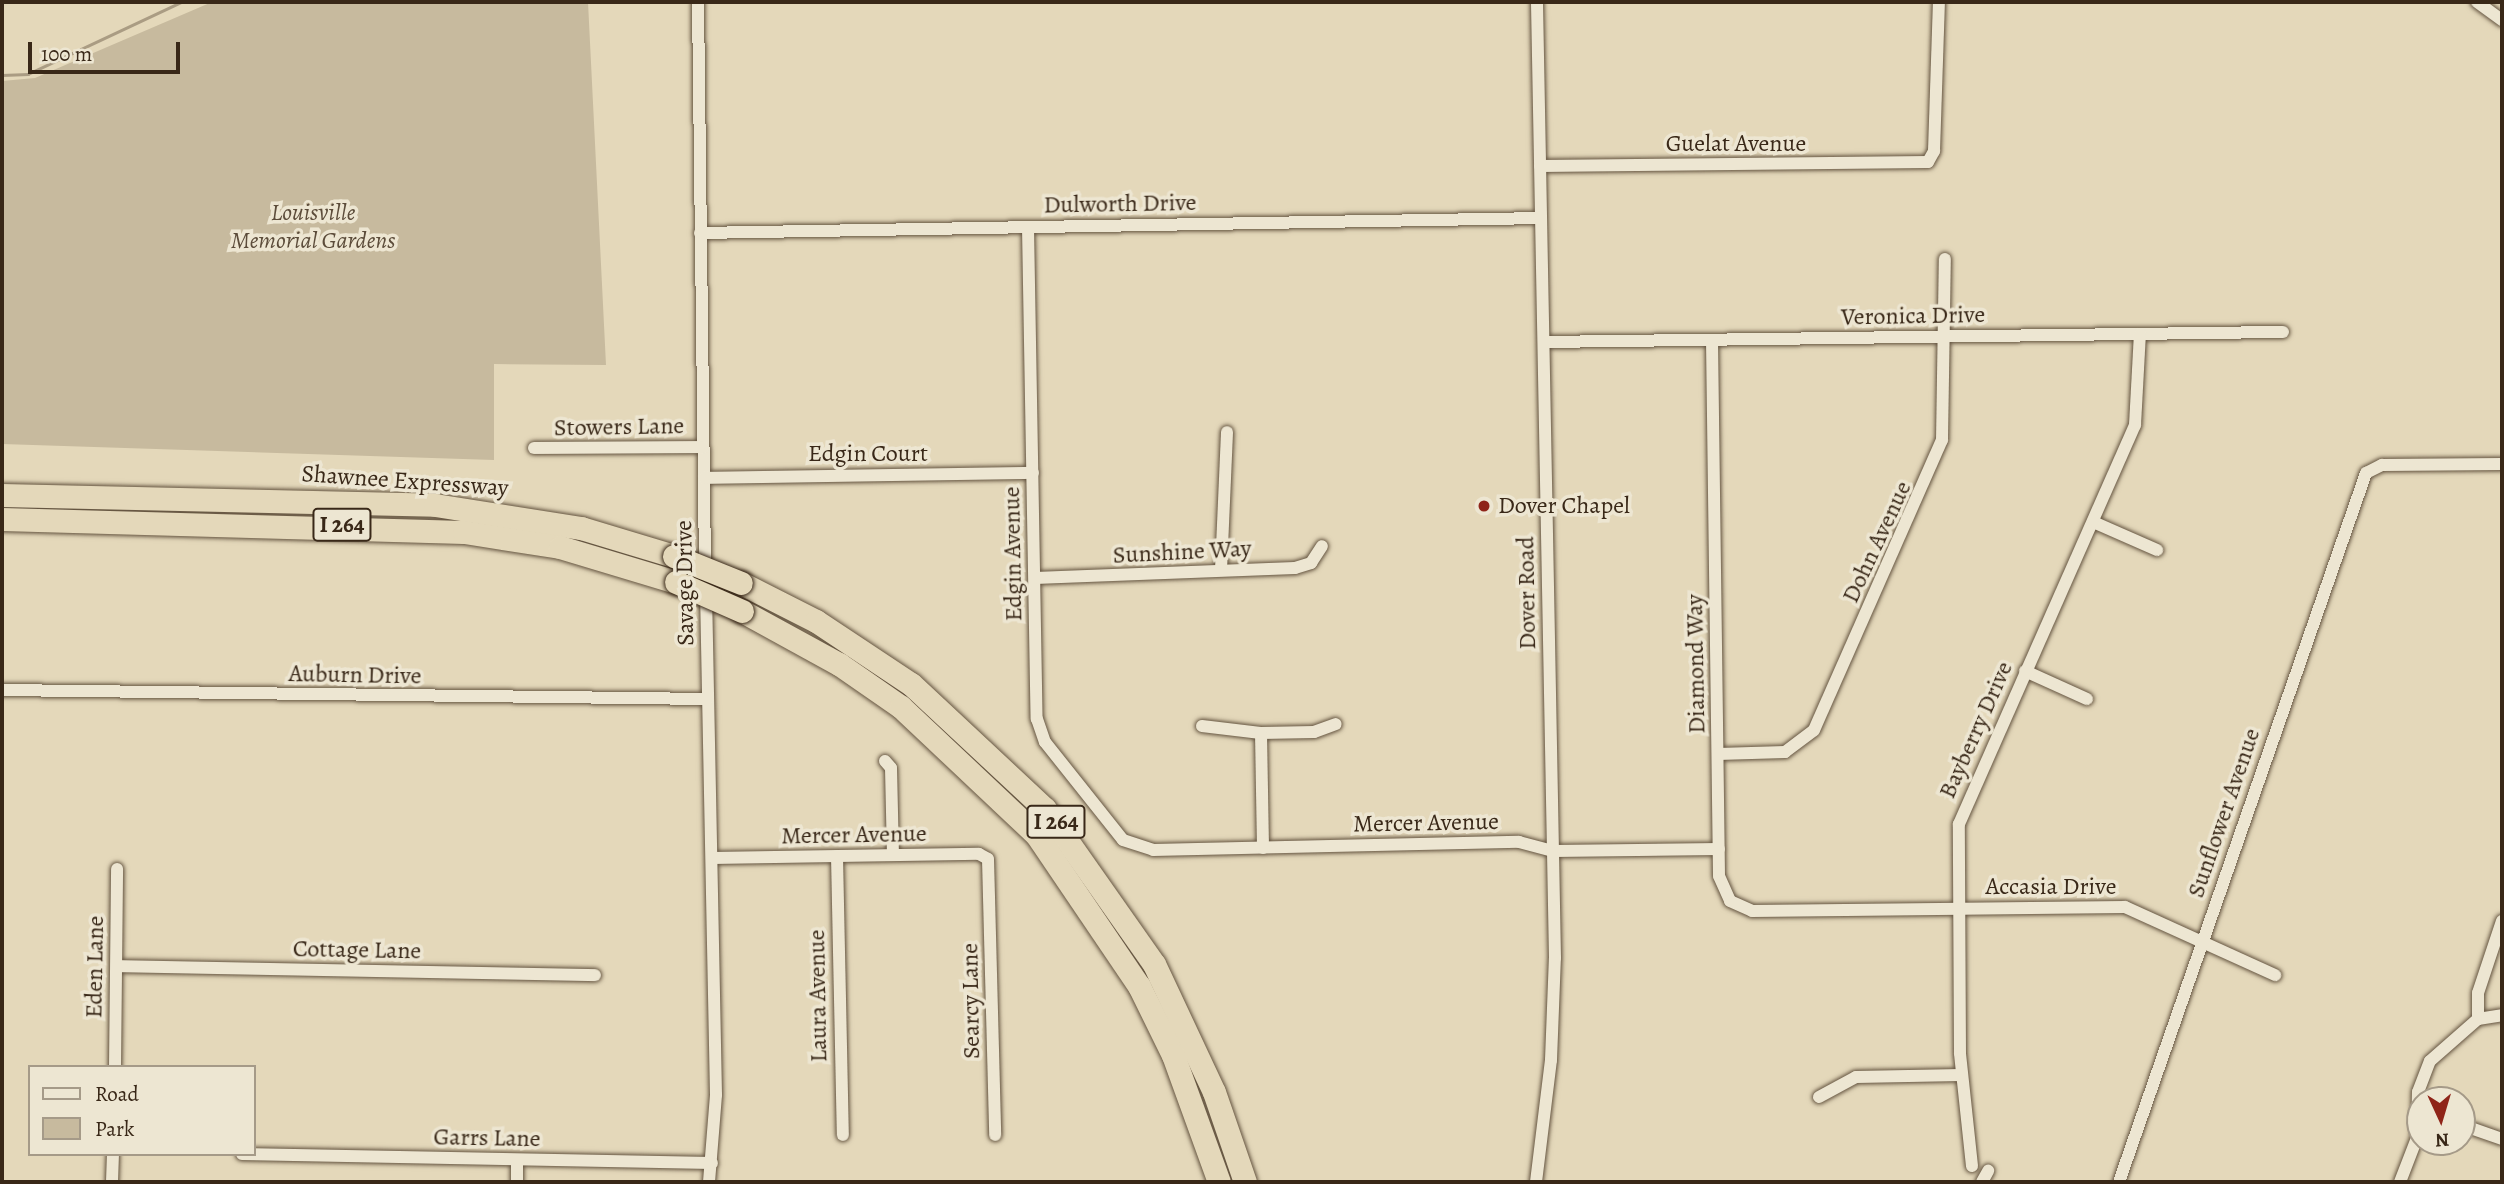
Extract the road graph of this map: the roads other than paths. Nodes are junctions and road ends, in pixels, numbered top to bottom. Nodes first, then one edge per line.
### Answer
1 (698, 2) edge
2 (1537, 2) edge
3 (1939, 2) edge
4 (2477, 2) edge
5 (2502, 20) edge
6 (1540, 166) junction
7 (1541, 218) junction
8 (1028, 227) junction
9 (700, 233) junction
10 (1945, 259) dead end
11 (2283, 332) dead end
12 (2140, 334) junction
13 (1946, 337) junction
14 (1712, 340) junction
15 (1544, 342) junction
16 (1227, 432) dead end
17 (703, 447) junction
18 (534, 448) dead end
19 (2502, 464) edge
20 (1033, 473) junction
21 (704, 478) junction
22 (2, 495) edge
23 (2, 519) edge
24 (2093, 522) junction
25 (1322, 546) dead end
26 (2157, 550) dead end
27 (1221, 570) junction
28 (1035, 578) junction
29 (2025, 671) junction
30 (2, 690) edge
31 (708, 699) junction
32 (2087, 699) dead end
33 (1336, 724) dead end
34 (1202, 726) dead end
35 (1261, 733) junction
36 (1718, 754) junction
37 (885, 761) dead end
38 (1133, 846) joint
39 (1263, 848) junction
40 (1719, 849) junction
41 (1553, 851) junction
42 (893, 855) junction
43 (837, 856) junction
44 (712, 858) junction
45 (990, 866) joint
46 (117, 869) dead end
47 (1958, 908) junction
48 (1812, 911) joint
49 (2502, 921) edge
50 (2201, 942) junction
51 (117, 965) junction
52 (595, 975) dead end
53 (2275, 975) dead end
54 (2502, 1015) edge
55 (2478, 1019) junction
56 (115, 1065) edge
57 (1961, 1075) junction
58 (2424, 1086) edge
59 (1819, 1097) dead end
60 (2476, 1130) edge
61 (843, 1135) dead end
62 (995, 1135) dead end
63 (2502, 1139) edge
64 (256, 1154) edge
65 (113, 1156) edge
66 (2410, 1156) edge
67 (517, 1160) junction
68 (712, 1163) junction
69 (1972, 1166) dead end
70 (1218, 1176) edge
71 (1243, 1177) edge
72 (112, 1182) edge
73 (517, 1182) edge
74 (709, 1182) edge
75 (1535, 1182) edge
76 (2119, 1182) edge
77 (2400, 1182) edge

1 - 9 street, Savage Drive
2 - 6 street, Dover Road
3 - 6 street, Guelat Avenue
4 - 5 street
6 - 7 street, Dover Road
7 - 8 street, Dulworth Drive
7 - 15 street, Dover Road
8 - 9 street, Dulworth Drive
8 - 20 street, Edgin Avenue
9 - 17 street, Savage Drive
10 - 13 street, Dohn Avenue
11 - 12 street, Veronica Drive
12 - 13 street, Veronica Drive
12 - 24 street, Bayberry Drive
13 - 14 street, Veronica Drive
13 - 36 street, Dohn Avenue
14 - 15 street, Veronica Drive
14 - 36 street, Diamond Way
15 - 41 street, Dover Road
16 - 27 street
17 - 18 street, Stowers Lane
17 - 21 street, Savage Drive
19 - 50 street, Sunflower Avenue
20 - 21 street, Edgin Court
20 - 28 street, Edgin Avenue
21 - 31 street, Savage Drive
22 - 71 highway, Shawnee Expressway / I 264, bridge
23 - 70 highway, Shawnee Expressway / I 264, bridge
24 - 26 street
24 - 29 street, Bayberry Drive
25 - 27 street, Sunshine Way
27 - 28 street, Sunshine Way
28 - 38 street, Edgin Avenue
29 - 32 street
29 - 47 street, Bayberry Drive
30 - 31 street, Auburn Drive
31 - 44 street, Savage Drive
33 - 35 street
34 - 35 street
35 - 39 street
36 - 40 street, Diamond Way
37 - 42 street
38 - 39 street, Mercer Avenue
39 - 41 street, Mercer Avenue
40 - 41 street, Mercer Avenue
40 - 48 street, Diamond Way
41 - 75 street, Dover Road
42 - 43 street, Mercer Avenue
42 - 45 street, Mercer Avenue
43 - 44 street, Mercer Avenue
43 - 61 street, Laura Avenue
44 - 68 street, Savage Drive
45 - 62 street, Searcy Lane
46 - 51 street, Eden Lane
47 - 48 street, Accasia Drive
47 - 50 street, Accasia Drive
47 - 57 street, Bayberry Drive
49 - 55 street
50 - 53 street, Accasia Drive
50 - 76 street, Sunflower Avenue
51 - 52 street, Cottage Lane
51 - 56 street, Eden Lane
54 - 55 street
55 - 58 street
57 - 59 street
57 - 69 street, Bayberry Drive
60 - 63 street
64 - 67 street, Garrs Lane
65 - 72 street
66 - 77 street
67 - 68 street, Garrs Lane
67 - 73 street
68 - 74 street

